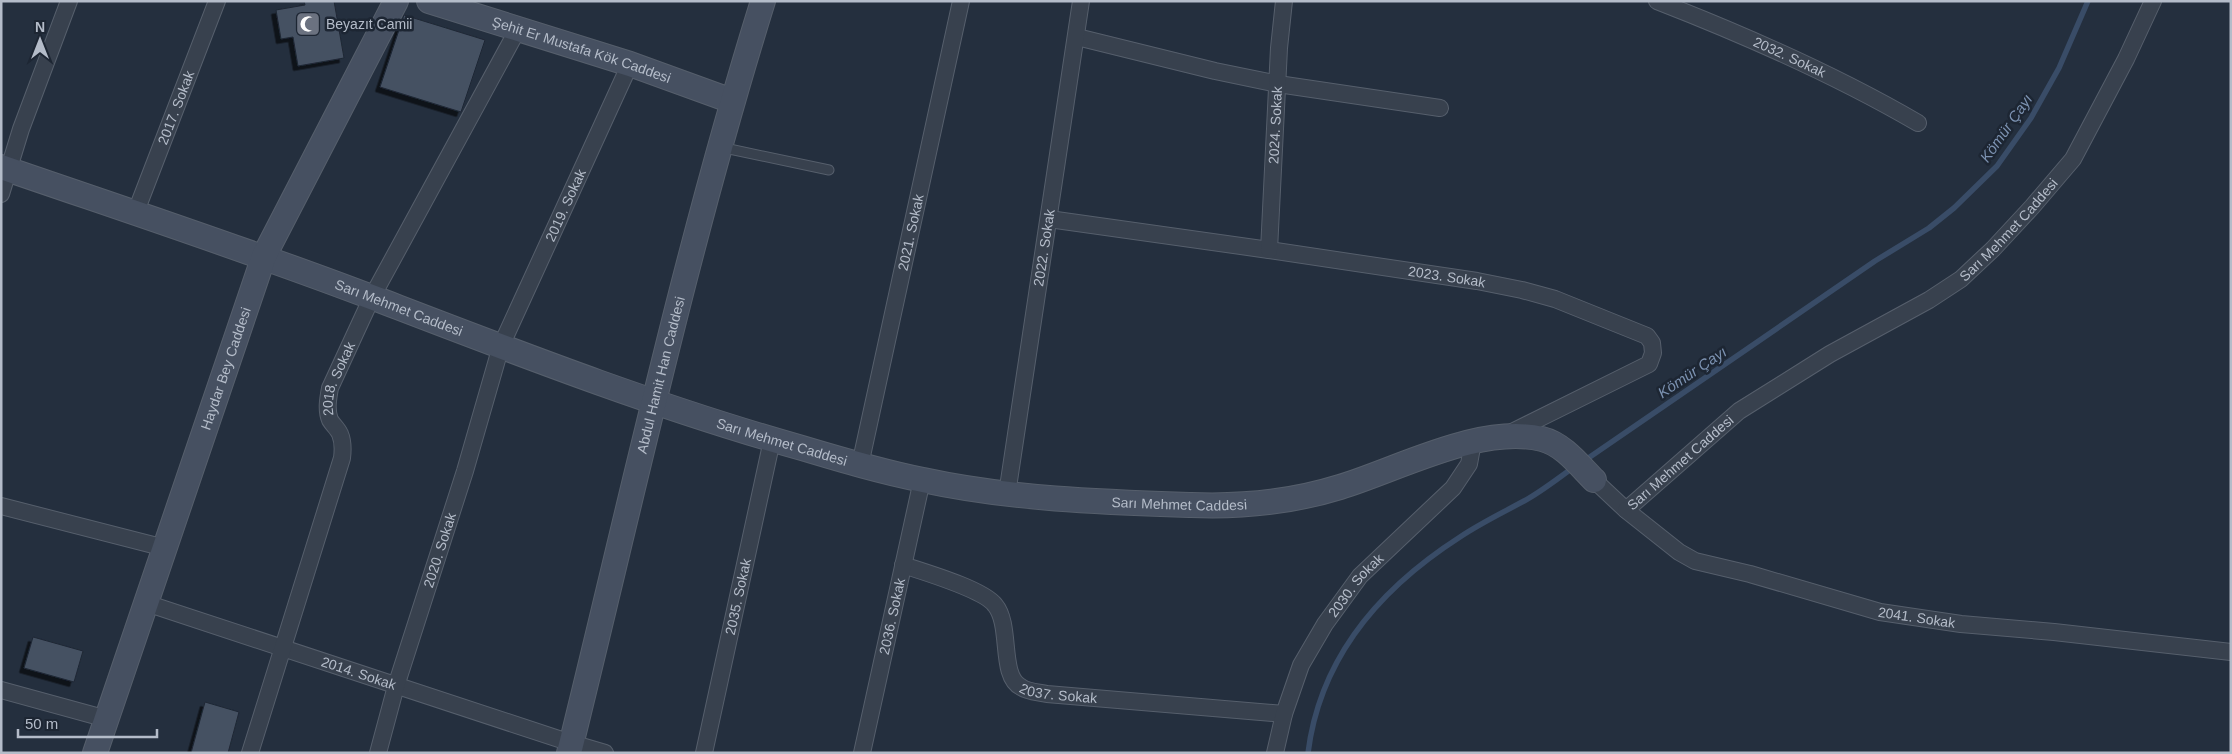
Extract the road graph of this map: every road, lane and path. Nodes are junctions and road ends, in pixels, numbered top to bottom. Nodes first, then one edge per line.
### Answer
1 (70, 1) edge
2 (217, 1) edge
3 (396, 1) edge
4 (429, 1) edge
5 (763, 1) edge
6 (961, 1) edge
7 (1081, 1) edge
8 (1284, 1) edge
9 (1657, 1) edge
10 (2153, 1) edge
11 (518, 29) junction
12 (1077, 37) junction
13 (630, 64) junction
14 (1278, 84) junction
15 (732, 101) junction
16 (1440, 108) dead end
17 (1918, 123) dead end
18 (720, 147) junction
19 (5, 168) edge
20 (829, 170) dead end
21 (1, 194) edge
22 (135, 214) junction
23 (1049, 219) junction
24 (1269, 250) junction
25 (264, 256) junction
26 (372, 297) junction
27 (501, 346) junction
28 (654, 403) junction
29 (1503, 436) junction
30 (772, 440) junction
31 (1473, 442) junction
32 (860, 465) junction
33 (922, 480) junction
34 (1594, 480) joint
35 (1007, 494) junction
36 (1, 506) edge
37 (1626, 510) junction
38 (165, 548) junction
39 (904, 565) junction
40 (146, 603) junction
41 (283, 648) junction
42 (2231, 652) edge
43 (396, 686) junction
44 (1, 690) edge
45 (1284, 714) junction
46 (107, 719) junction
47 (570, 748) edge
48 (95, 753) edge
49 (250, 753) edge
50 (378, 753) edge
51 (605, 753) edge
52 (704, 753) edge
53 (862, 753) edge
54 (1275, 753) edge

1 - 19 street
2 - 22 street, 2017. Sokak
3 - 25 street, Haydar Bey Caddesi
4 - 11 street, Şehit Er Mustafa Kök Caddesi
5 - 15 street, Abdul Hamit Han Caddesi
6 - 32 street, 2021. Sokak
7 - 12 street, 2022. Sokak
8 - 14 street, 2024. Sokak
9 - 17 street, 2032. Sokak
10 - 37 street, Sarı Mehmet Caddesi
11 - 13 street, Şehit Er Mustafa Kök Caddesi
11 - 26 street, 2018. Sokak
12 - 14 street
12 - 23 street, 2022. Sokak
13 - 15 street, Şehit Er Mustafa Kök Caddesi
13 - 27 street, 2019. Sokak
14 - 16 street
14 - 24 street, 2024. Sokak
15 - 18 street, Abdul Hamit Han Caddesi
18 - 20 lane
18 - 28 street, Abdul Hamit Han Caddesi
19 - 21 street
19 - 22 street, Sarı Mehmet Caddesi
22 - 25 street, Sarı Mehmet Caddesi
23 - 24 street, 2023. Sokak
23 - 35 street, 2022. Sokak
24 - 29 street, 2023. Sokak
25 - 26 street, Sarı Mehmet Caddesi
25 - 38 street, Haydar Bey Caddesi
26 - 27 street, Sarı Mehmet Caddesi
26 - 41 street, 2018. Sokak
27 - 28 street, Sarı Mehmet Caddesi
27 - 43 street, 2020. Sokak
28 - 30 street, Sarı Mehmet Caddesi
28 - 47 street, Abdul Hamit Han Caddesi
29 - 31 street, Sarı Mehmet Caddesi
29 - 34 street, Sarı Mehmet Caddesi
30 - 32 street, Sarı Mehmet Caddesi
30 - 52 street, 2035. Sokak
31 - 35 street, Sarı Mehmet Caddesi
31 - 45 street, 2030. Sokak
32 - 33 street, Sarı Mehmet Caddesi
33 - 35 street, Sarı Mehmet Caddesi
33 - 39 street, 2036. Sokak
34 - 37 street, Sarı Mehmet Caddesi
36 - 38 street
37 - 42 street, 2041. Sokak
38 - 40 street, Haydar Bey Caddesi
39 - 45 street, 2037. Sokak
39 - 53 street, 2036. Sokak
40 - 41 street, 2014. Sokak
40 - 46 street, Haydar Bey Caddesi
41 - 43 street, 2014. Sokak
41 - 49 street, 2018. Sokak
43 - 47 street, 2014. Sokak
43 - 50 street, 2020. Sokak
44 - 46 street
45 - 54 street, 2030. Sokak
46 - 48 street, Haydar Bey Caddesi
47 - 51 street, 2014. Sokak

